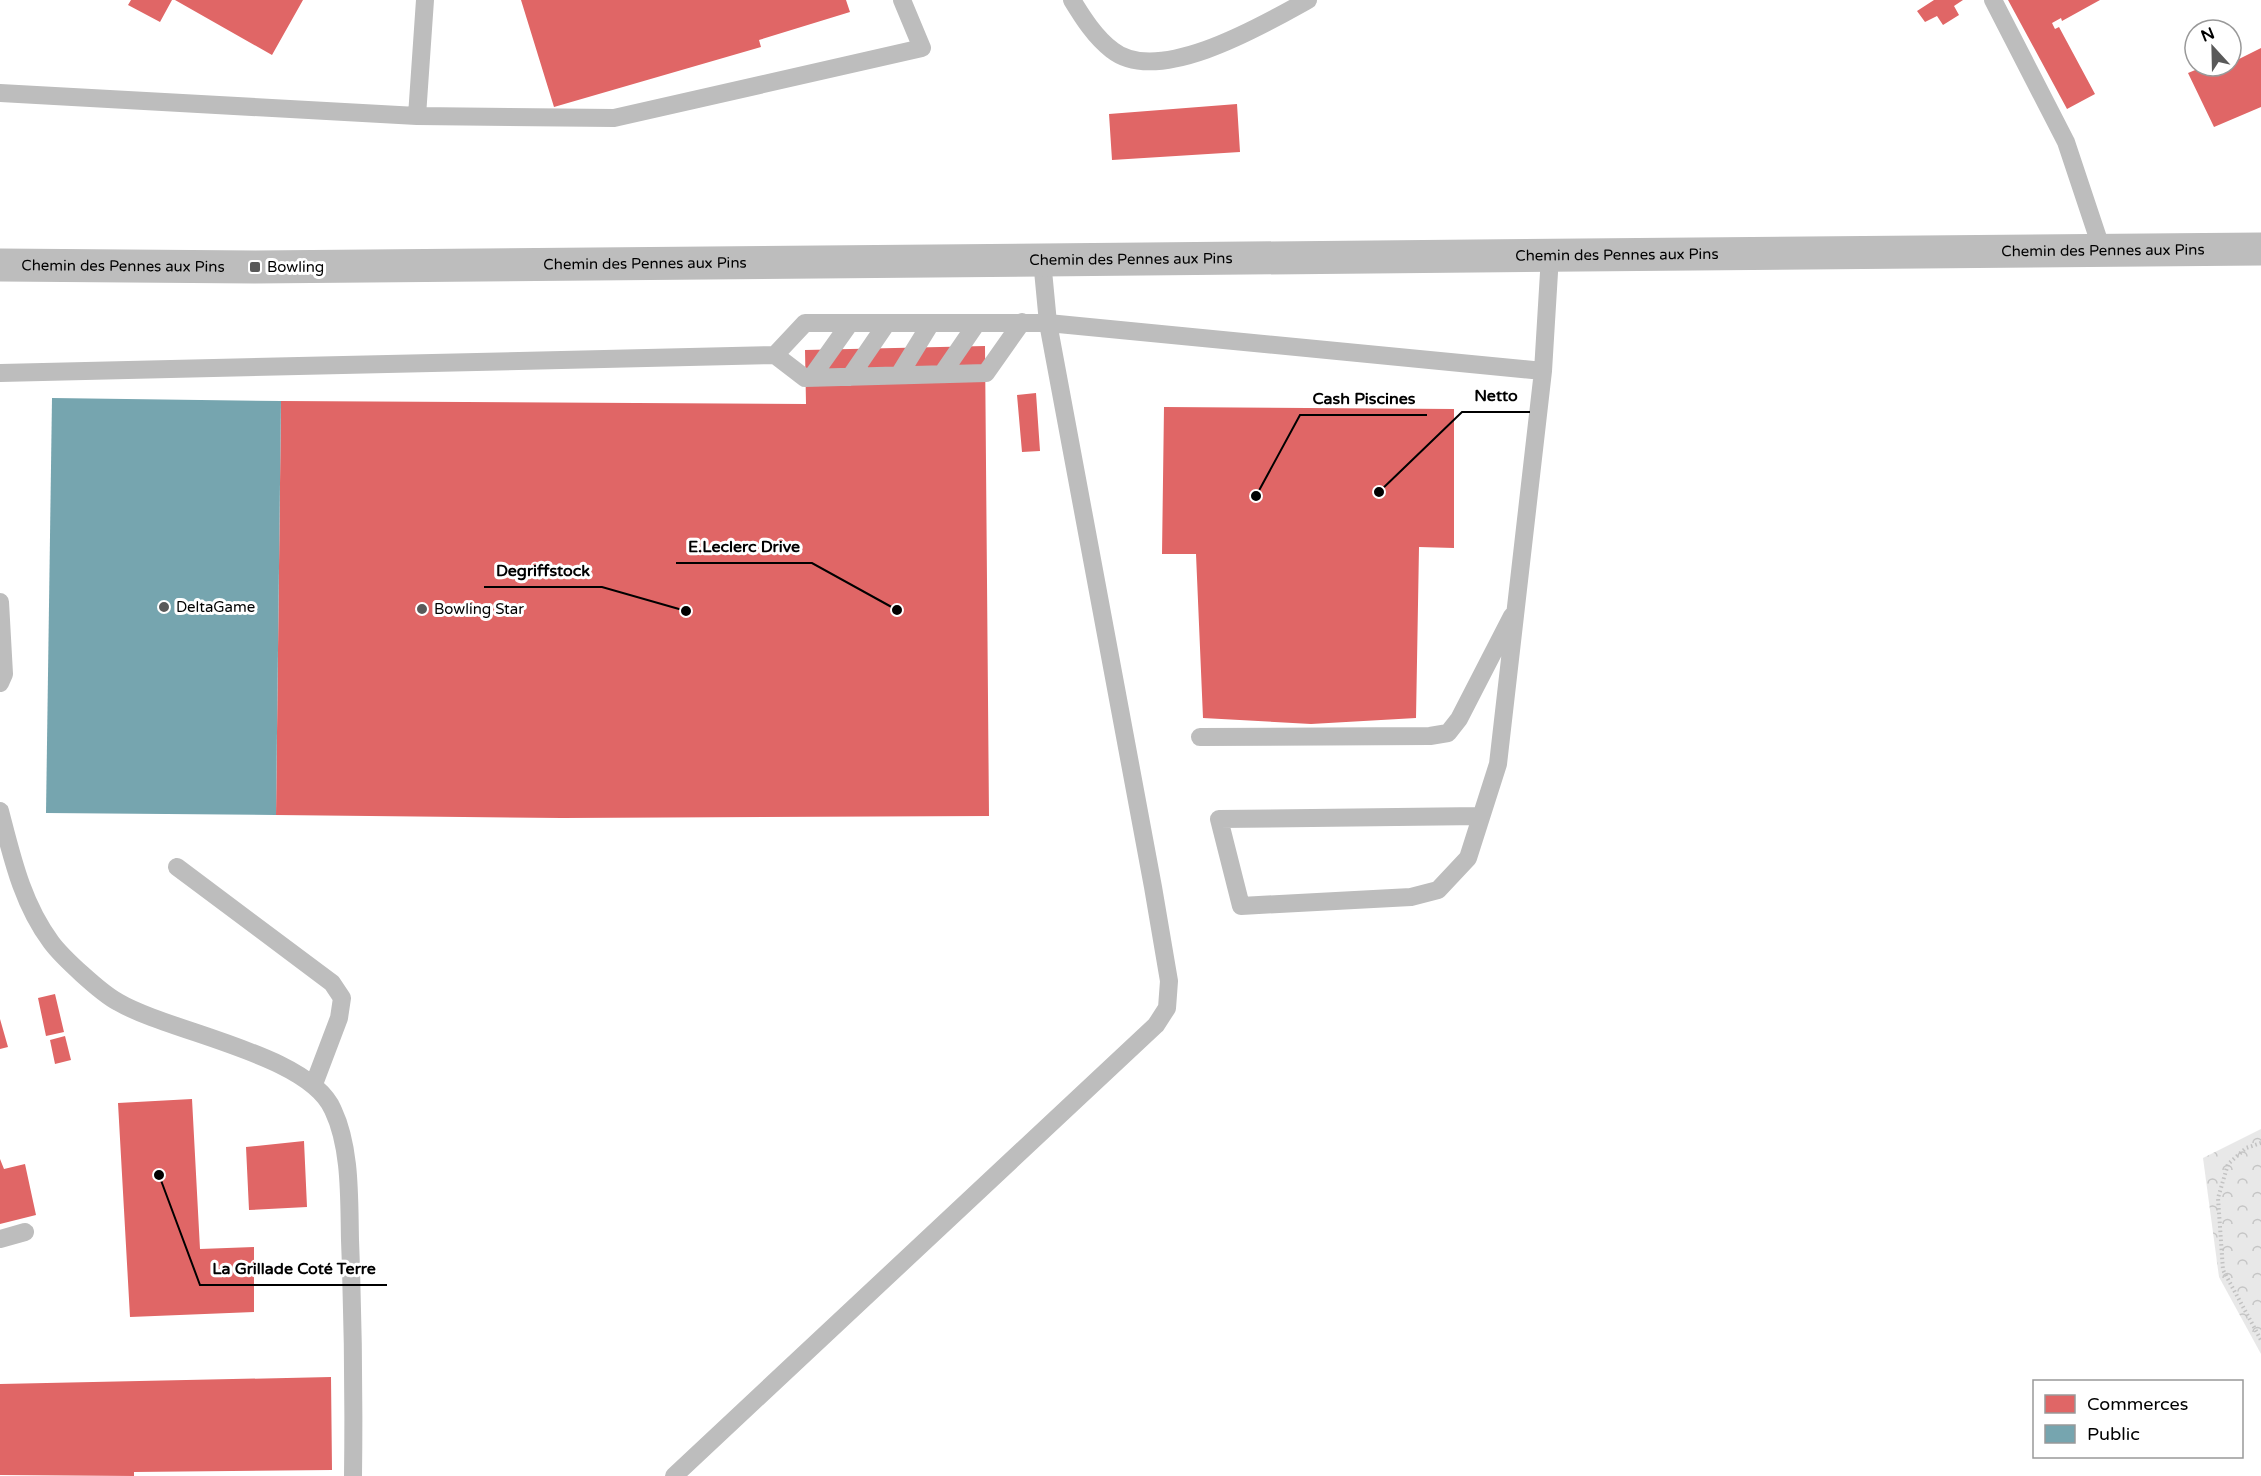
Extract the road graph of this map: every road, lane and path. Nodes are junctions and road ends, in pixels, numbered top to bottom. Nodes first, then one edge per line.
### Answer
1 (425, 0) edge
2 (903, 0) edge
3 (1072, 0) edge
4 (1308, 0) edge
5 (1993, 0) edge
6 (0, 93) edge
7 (417, 116) junction
8 (2261, 249) edge
9 (2102, 250) junction
10 (1550, 256) junction
11 (1042, 260) junction
12 (0, 265) edge
13 (1022, 322) junction
14 (850, 323) junction
15 (887, 323) junction
16 (930, 323) junction
17 (977, 323) junction
18 (1048, 323) junction
19 (775, 355) junction
20 (1543, 371) junction
21 (0, 373) edge
22 (942, 374) junction
23 (899, 375) junction
24 (850, 377) junction
25 (811, 378) junction
26 (0, 602) edge
27 (1518, 605) junction
28 (0, 683) edge
29 (1200, 737) dead end
30 (0, 811) edge
31 (1481, 816) junction
32 (177, 867) dead end
33 (315, 1084) junction
34 (2261, 1143) edge
35 (25, 1232) dead end
36 (0, 1239) edge
37 (2261, 1340) edge
38 (353, 1476) edge
39 (674, 1476) edge

1 - 7 lane
2 - 7 lane
3 - 4 lane
5 - 9 lane
6 - 7 lane
8 - 9 street, Chemin des Pennes aux Pins
9 - 10 street, Chemin des Pennes aux Pins
10 - 11 street, Chemin des Pennes aux Pins
10 - 20 lane
11 - 12 street, Chemin des Pennes aux Pins
11 - 18 lane
13 - 17 lane
13 - 18 lane
13 - 22 lane
14 - 15 lane
14 - 19 lane
14 - 25 lane
15 - 16 lane
15 - 24 lane
16 - 17 lane
16 - 23 lane
17 - 22 lane
18 - 20 lane
18 - 39 lane
19 - 21 lane
19 - 25 lane
20 - 27 lane
22 - 23 lane
23 - 24 lane
24 - 25 lane
26 - 28 lane
27 - 29 lane
27 - 31 lane
30 - 33 lane
31 - 31 lane
32 - 33 lane
33 - 38 lane
34 - 37 path
35 - 36 lane

